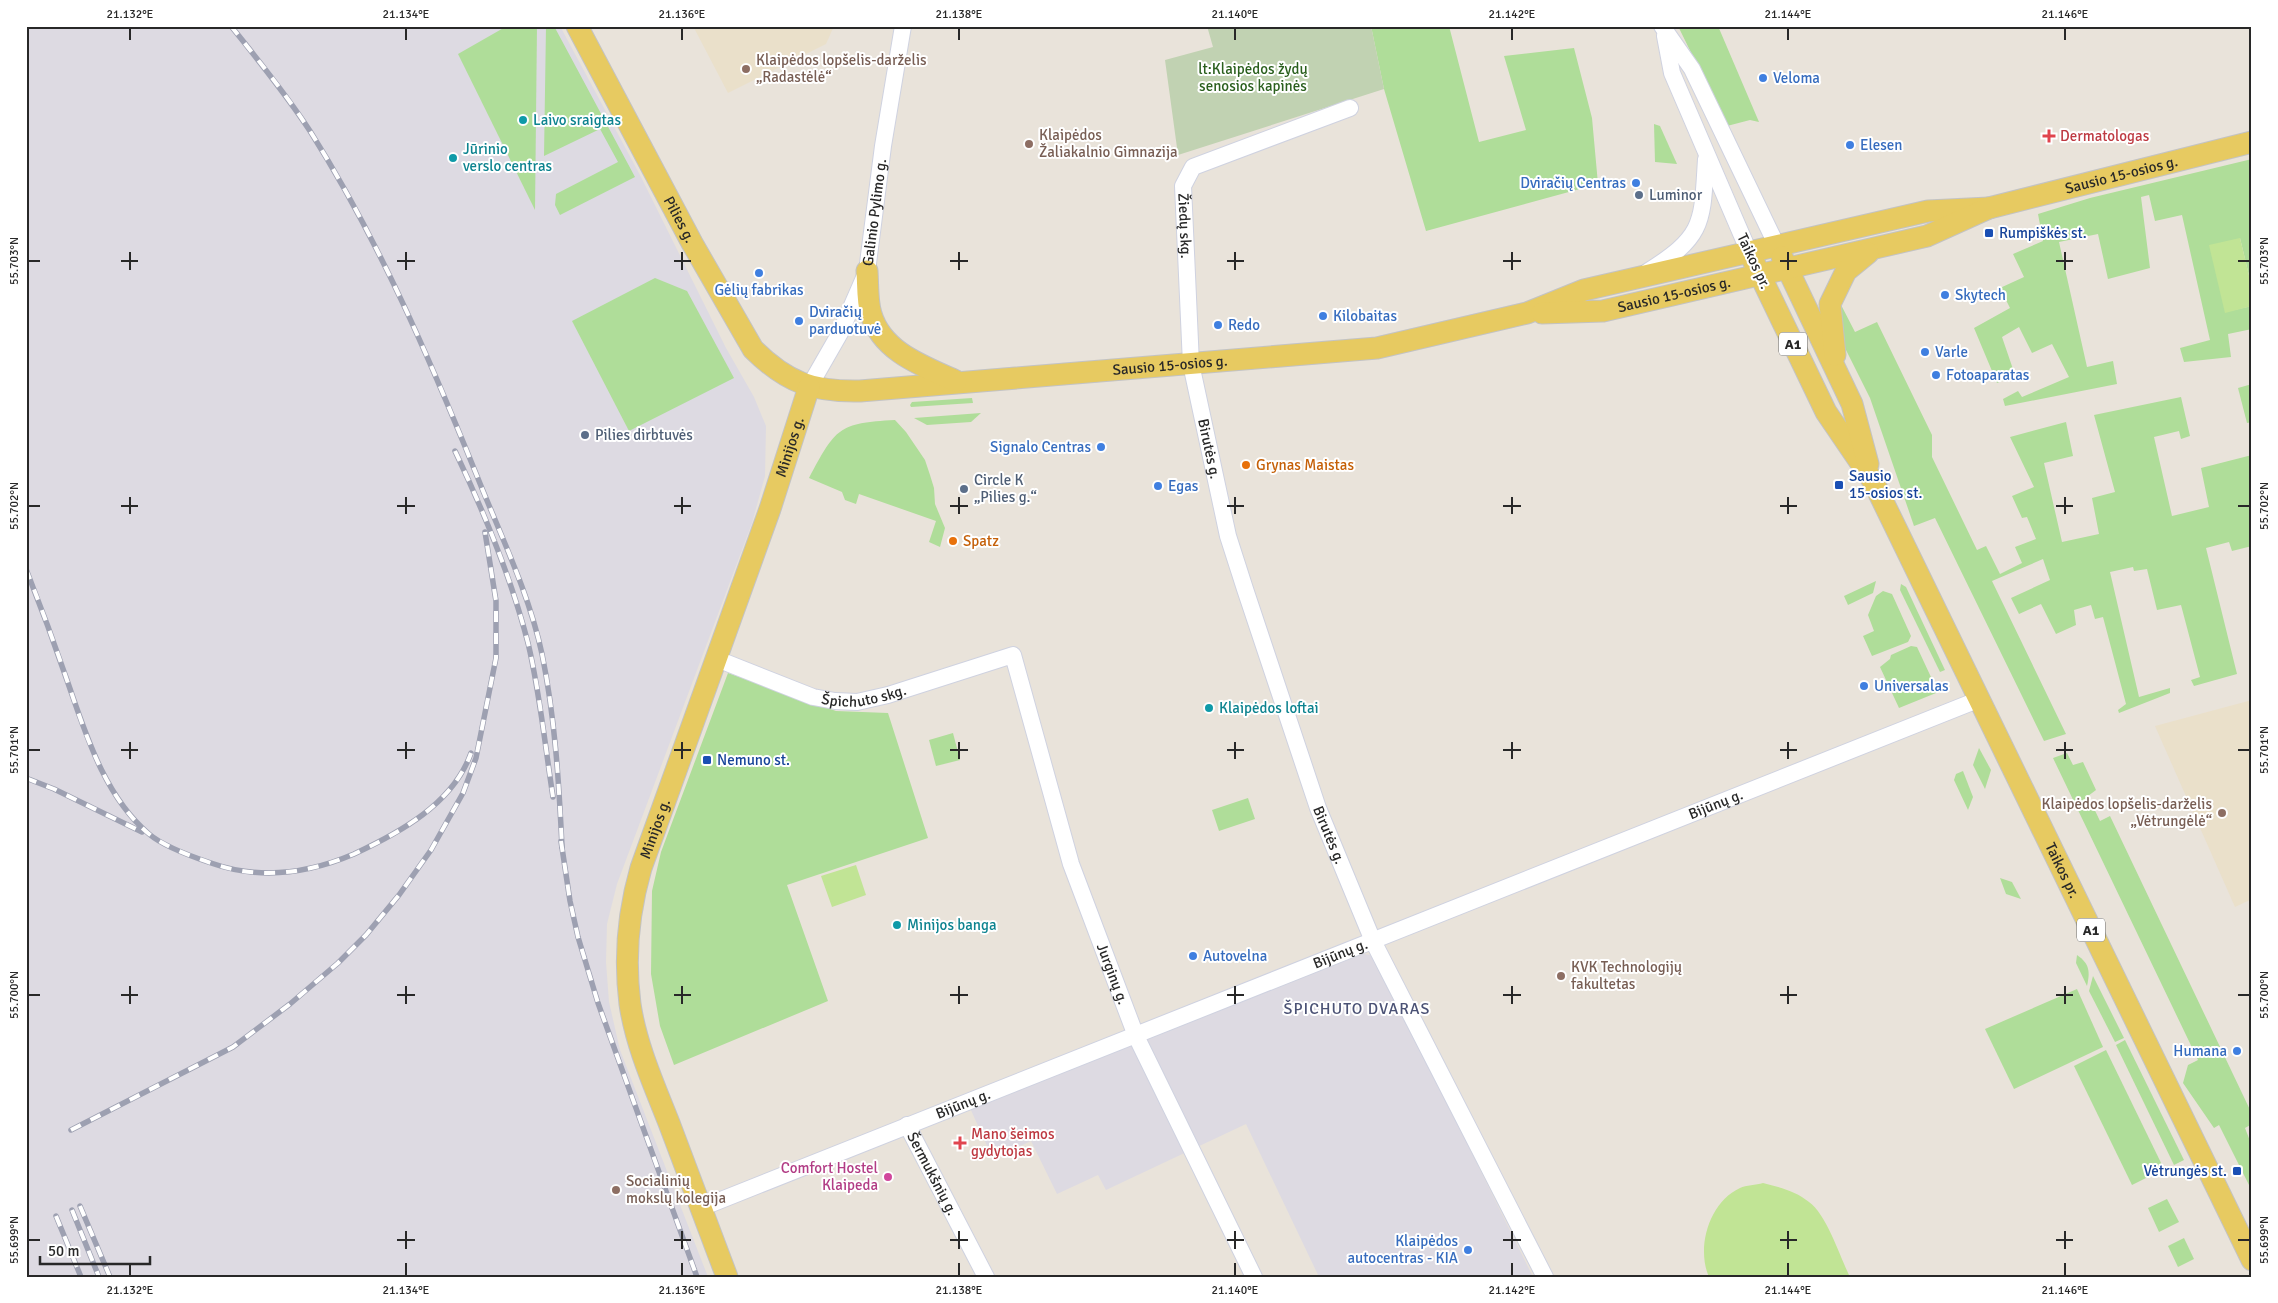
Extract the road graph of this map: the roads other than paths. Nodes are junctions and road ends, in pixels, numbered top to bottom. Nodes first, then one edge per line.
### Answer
1 (577, 26) edge
2 (903, 26) edge
3 (1662, 27) edge
4 (1350, 108) dead end
5 (2252, 142) edge
6 (1706, 154) junction
7 (1989, 208) junction
8 (1778, 246) junction
9 (1877, 248) junction
10 (1749, 252) junction
11 (1787, 269) junction
12 (867, 271) junction
13 (1760, 275) junction
14 (1636, 278) junction
15 (1527, 314) junction
16 (1191, 364) junction
17 (1836, 370) junction
18 (956, 382) junction
19 (809, 387) junction
20 (1873, 481) junction
21 (1013, 655) joint
22 (717, 659) junction
23 (1980, 700) junction
24 (1374, 941) junction
25 (1136, 1036) junction
26 (907, 1125) junction
27 (701, 1208) junction
28 (2252, 1260) edge
29 (727, 1277) edge
30 (986, 1277) edge
31 (1254, 1277) edge
32 (1546, 1277) edge

1 - 19 main road, Pilies g.
2 - 12 street, Galinio Pylimo g.
3 - 6 street, Taikos pr. / A1
3 - 8 street, Taikos pr. / A1
4 - 16 street, Žiedų skg.
5 - 7 main road, Sausio 15-osios g.
6 - 10 street, Taikos pr. / A1
6 - 14 street
7 - 8 main road, Sausio 15-osios g.
7 - 9 main road, Sausio 15-osios g.
8 - 10 main road, Sausio 15-osios g.
8 - 11 main road, Taikos pr. / A1
9 - 11 main road, Sausio 15-osios g.
9 - 17 main road
10 - 13 main road, Taikos pr. / A1
10 - 14 main road, Sausio 15-osios g.
11 - 13 main road, Sausio 15-osios g.
11 - 17 main road, Taikos pr. / A1
12 - 18 main road
12 - 19 street, Galinio Pylimo g.
13 - 15 main road, Sausio 15-osios g.
13 - 20 main road, Taikos pr. / A1
14 - 15 main road, Sausio 15-osios g.
15 - 16 main road, Sausio 15-osios g.
16 - 18 main road, Sausio 15-osios g.
16 - 24 street, Birutės g.
17 - 20 main road, Taikos pr. / A1
18 - 19 main road, Sausio 15-osios g.
19 - 22 main road, Minijos g.
20 - 23 main road, Taikos pr. / A1
21 - 22 street, Špichuto skg.
21 - 25 street, Jurginų g.
22 - 27 main road, Minijos g.
23 - 24 street, Bijūnų g.
23 - 28 main road, Taikos pr. / A1
24 - 25 street, Bijūnų g.
24 - 32 street, Birutės g.
25 - 26 street, Bijūnų g.
25 - 31 street, Jurginų g.
26 - 27 street, Bijūnų g.
26 - 30 street, Šermukšnių g.
27 - 29 main road, Minijos g.

